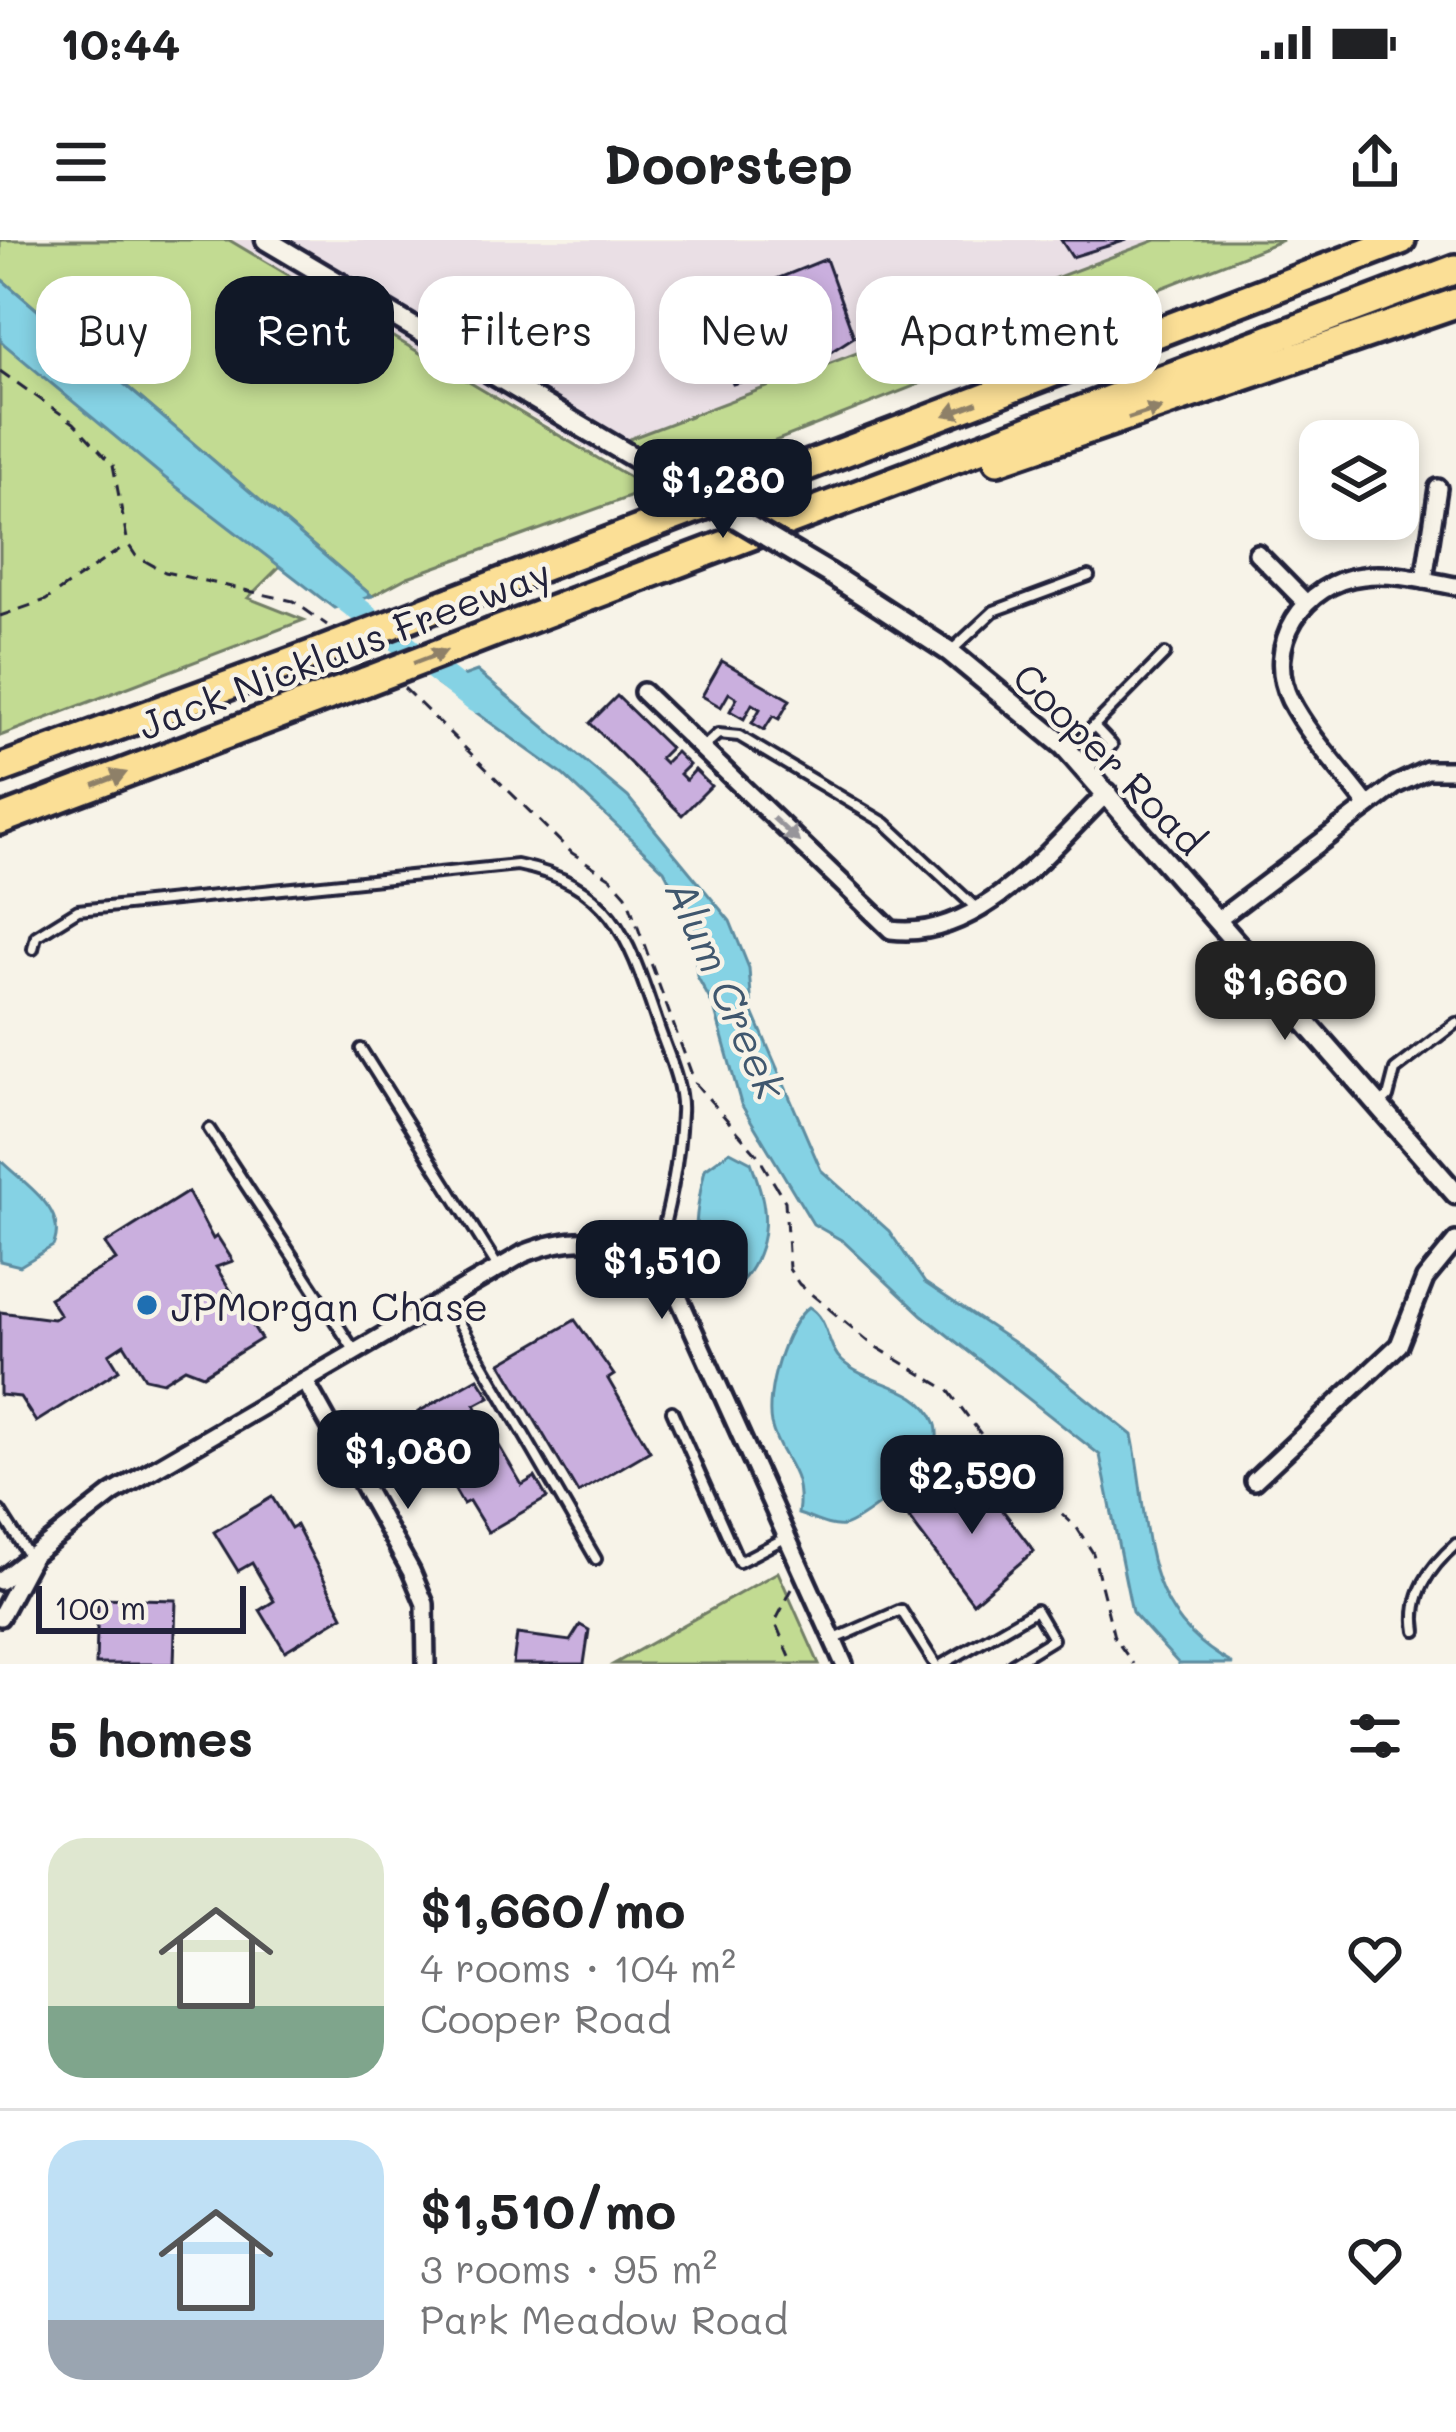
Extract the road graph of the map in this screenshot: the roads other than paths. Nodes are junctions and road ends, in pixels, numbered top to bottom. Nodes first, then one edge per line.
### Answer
1 (266, 240) edge
2 (1346, 240) edge
3 (1401, 240) edge
4 (302, 248) edge
5 (1456, 269) edge
6 (1456, 303) edge
7 (1162, 325) edge
8 (1162, 332) edge
9 (1028, 384) edge
10 (1438, 488) dead end
11 (832, 507) junction
12 (1257, 553) dead end
13 (1089, 576) dead end
14 (1424, 580) junction
15 (1456, 586) edge
16 (1306, 603) junction
17 (950, 652) junction
18 (1165, 654) dead end
19 (643, 692) dead end
20 (1094, 726) junction
21 (700, 750) junction
22 (1069, 751) junction
23 (0, 769) edge
24 (1456, 770) edge
25 (1087, 771) junction
26 (1108, 792) junction
27 (1368, 806) junction
28 (0, 820) edge
29 (976, 908) junction
30 (1219, 919) junction
31 (32, 950) dead end
32 (1456, 1023) edge
33 (361, 1049) dead end
34 (1377, 1107) junction
35 (208, 1129) dead end
36 (1456, 1194) edge
37 (1456, 1241) edge
38 (653, 1266) junction
39 (499, 1268) junction
40 (446, 1299) junction
41 (355, 1352) junction
42 (305, 1381) junction
43 (672, 1411) dead end
44 (1254, 1481) dead end
45 (0, 1511) edge
46 (787, 1537) junction
47 (1456, 1544) edge
48 (31, 1559) junction
49 (596, 1559) dead end
50 (0, 1581) edge
51 (0, 1617) edge
52 (1416, 1631) dead end
53 (833, 1640) junction
54 (426, 1664) edge
55 (844, 1664) edge
56 (939, 1664) edge
57 (1012, 1664) edge

1 - 4 street, Cooper Road
2 - 7 highway
3 - 8 highway, Jack Nicklaus Freeway
4 - 17 street, Cooper Road, bridge
5 - 11 highway, Jack Nicklaus Freeway
11 -> 6 highway
9 -> 23 highway, Jack Nicklaus Freeway, bridge
10 - 14 street
28 -> 11 highway, Jack Nicklaus Freeway, bridge
12 - 16 street
13 - 17 lane
14 - 15 street
14 - 16 street
16 - 27 street
17 - 22 street, Cooper Road
18 - 20 lane
19 - 21 street
20 - 22 lane
20 - 25 lane
21 - 29 lane
21 -> 29 street
22 - 25 street, Cooper Road
24 - 27 street
25 - 26 street, Cooper Road
26 - 29 street
26 - 30 street, Cooper Road
27 - 30 street
30 - 34 street, Cooper Road
31 - 38 lane
32 - 34 lane
33 - 39 lane
34 - 36 street, Cooper Road
35 - 41 lane
37 - 44 street
38 - 39 street
38 - 46 street
39 - 40 street
40 - 41 street
40 - 49 lane
41 - 42 street
42 - 48 street
42 - 54 street
43 - 46 lane
45 - 48 lane
46 - 53 street
47 - 52 lane
48 - 50 street
48 - 51 street
53 - 55 street
53 - 56 lane
56 - 57 lane

